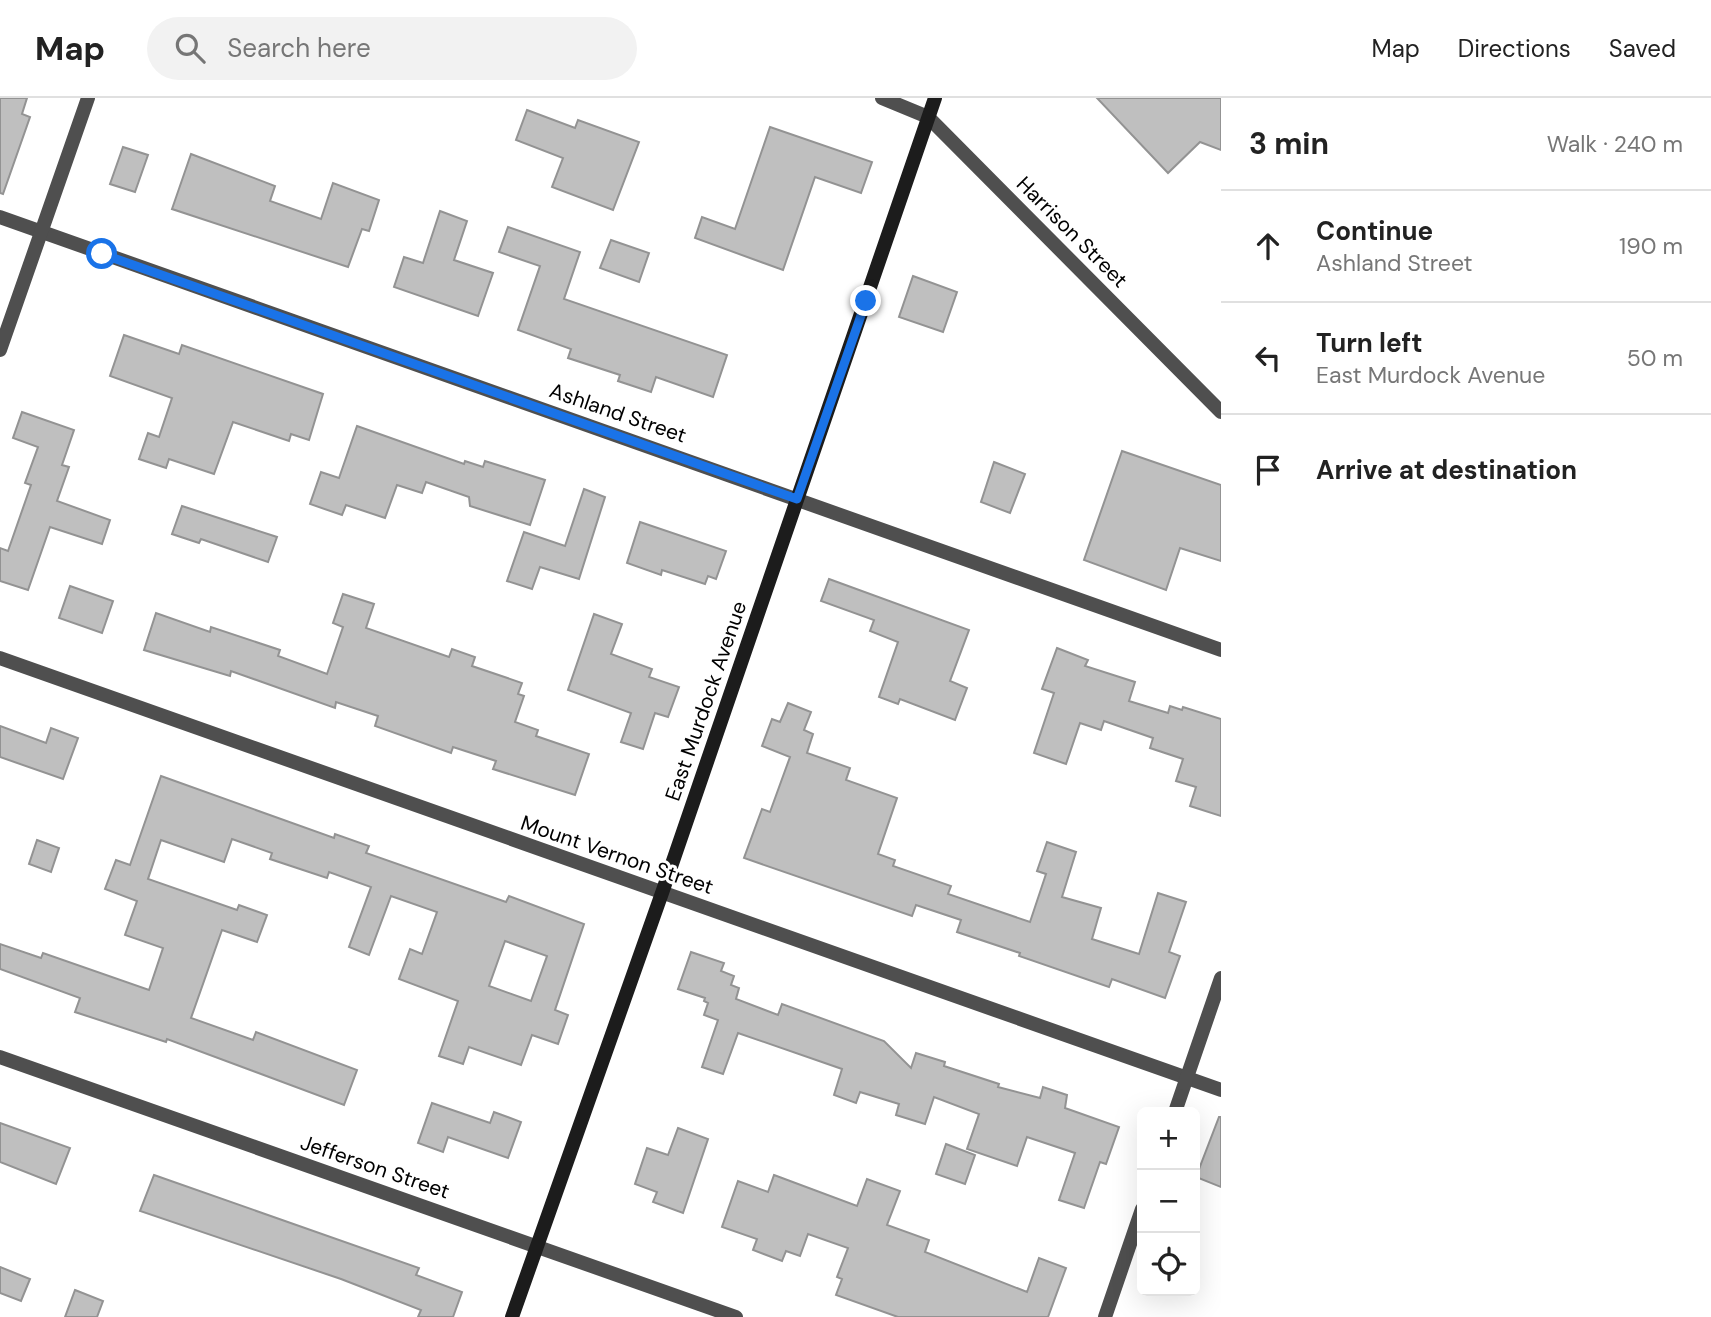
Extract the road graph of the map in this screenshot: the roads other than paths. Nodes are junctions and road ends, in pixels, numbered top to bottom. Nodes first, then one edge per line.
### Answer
1 (88, 98) edge
2 (882, 98) edge
3 (935, 98) edge
4 (928, 117) junction
5 (0, 217) edge
6 (41, 232) junction
7 (0, 350) edge
8 (1221, 412) edge
9 (797, 499) junction
10 (1221, 650) edge
11 (0, 658) edge
12 (662, 893) junction
13 (1221, 978) edge
14 (0, 1057) edge
15 (1187, 1078) junction
16 (1221, 1090) edge
17 (1177, 1107) edge
18 (1137, 1224) edge
19 (537, 1246) junction
20 (512, 1317) edge
21 (736, 1317) edge
22 (1105, 1317) edge

1 - 6 street
2 - 4 street, Harrison Street
3 - 4 main road, East Murdock Avenue
4 - 8 street, Harrison Street
4 - 9 main road, East Murdock Avenue
5 - 6 street, Ashland Street
6 - 7 street
6 - 9 street, Ashland Street
9 - 10 street, Ashland Street
9 - 12 main road, East Murdock Avenue
11 - 12 street, Mount Vernon Street
12 - 15 street, Mount Vernon Street
12 - 19 main road, East Murdock Avenue
13 - 15 street
14 - 19 street, Jefferson Street
15 - 16 street, Mount Vernon Street
15 - 17 street
18 - 22 street
19 - 20 main road, East Murdock Avenue
19 - 21 street, Jefferson Street

